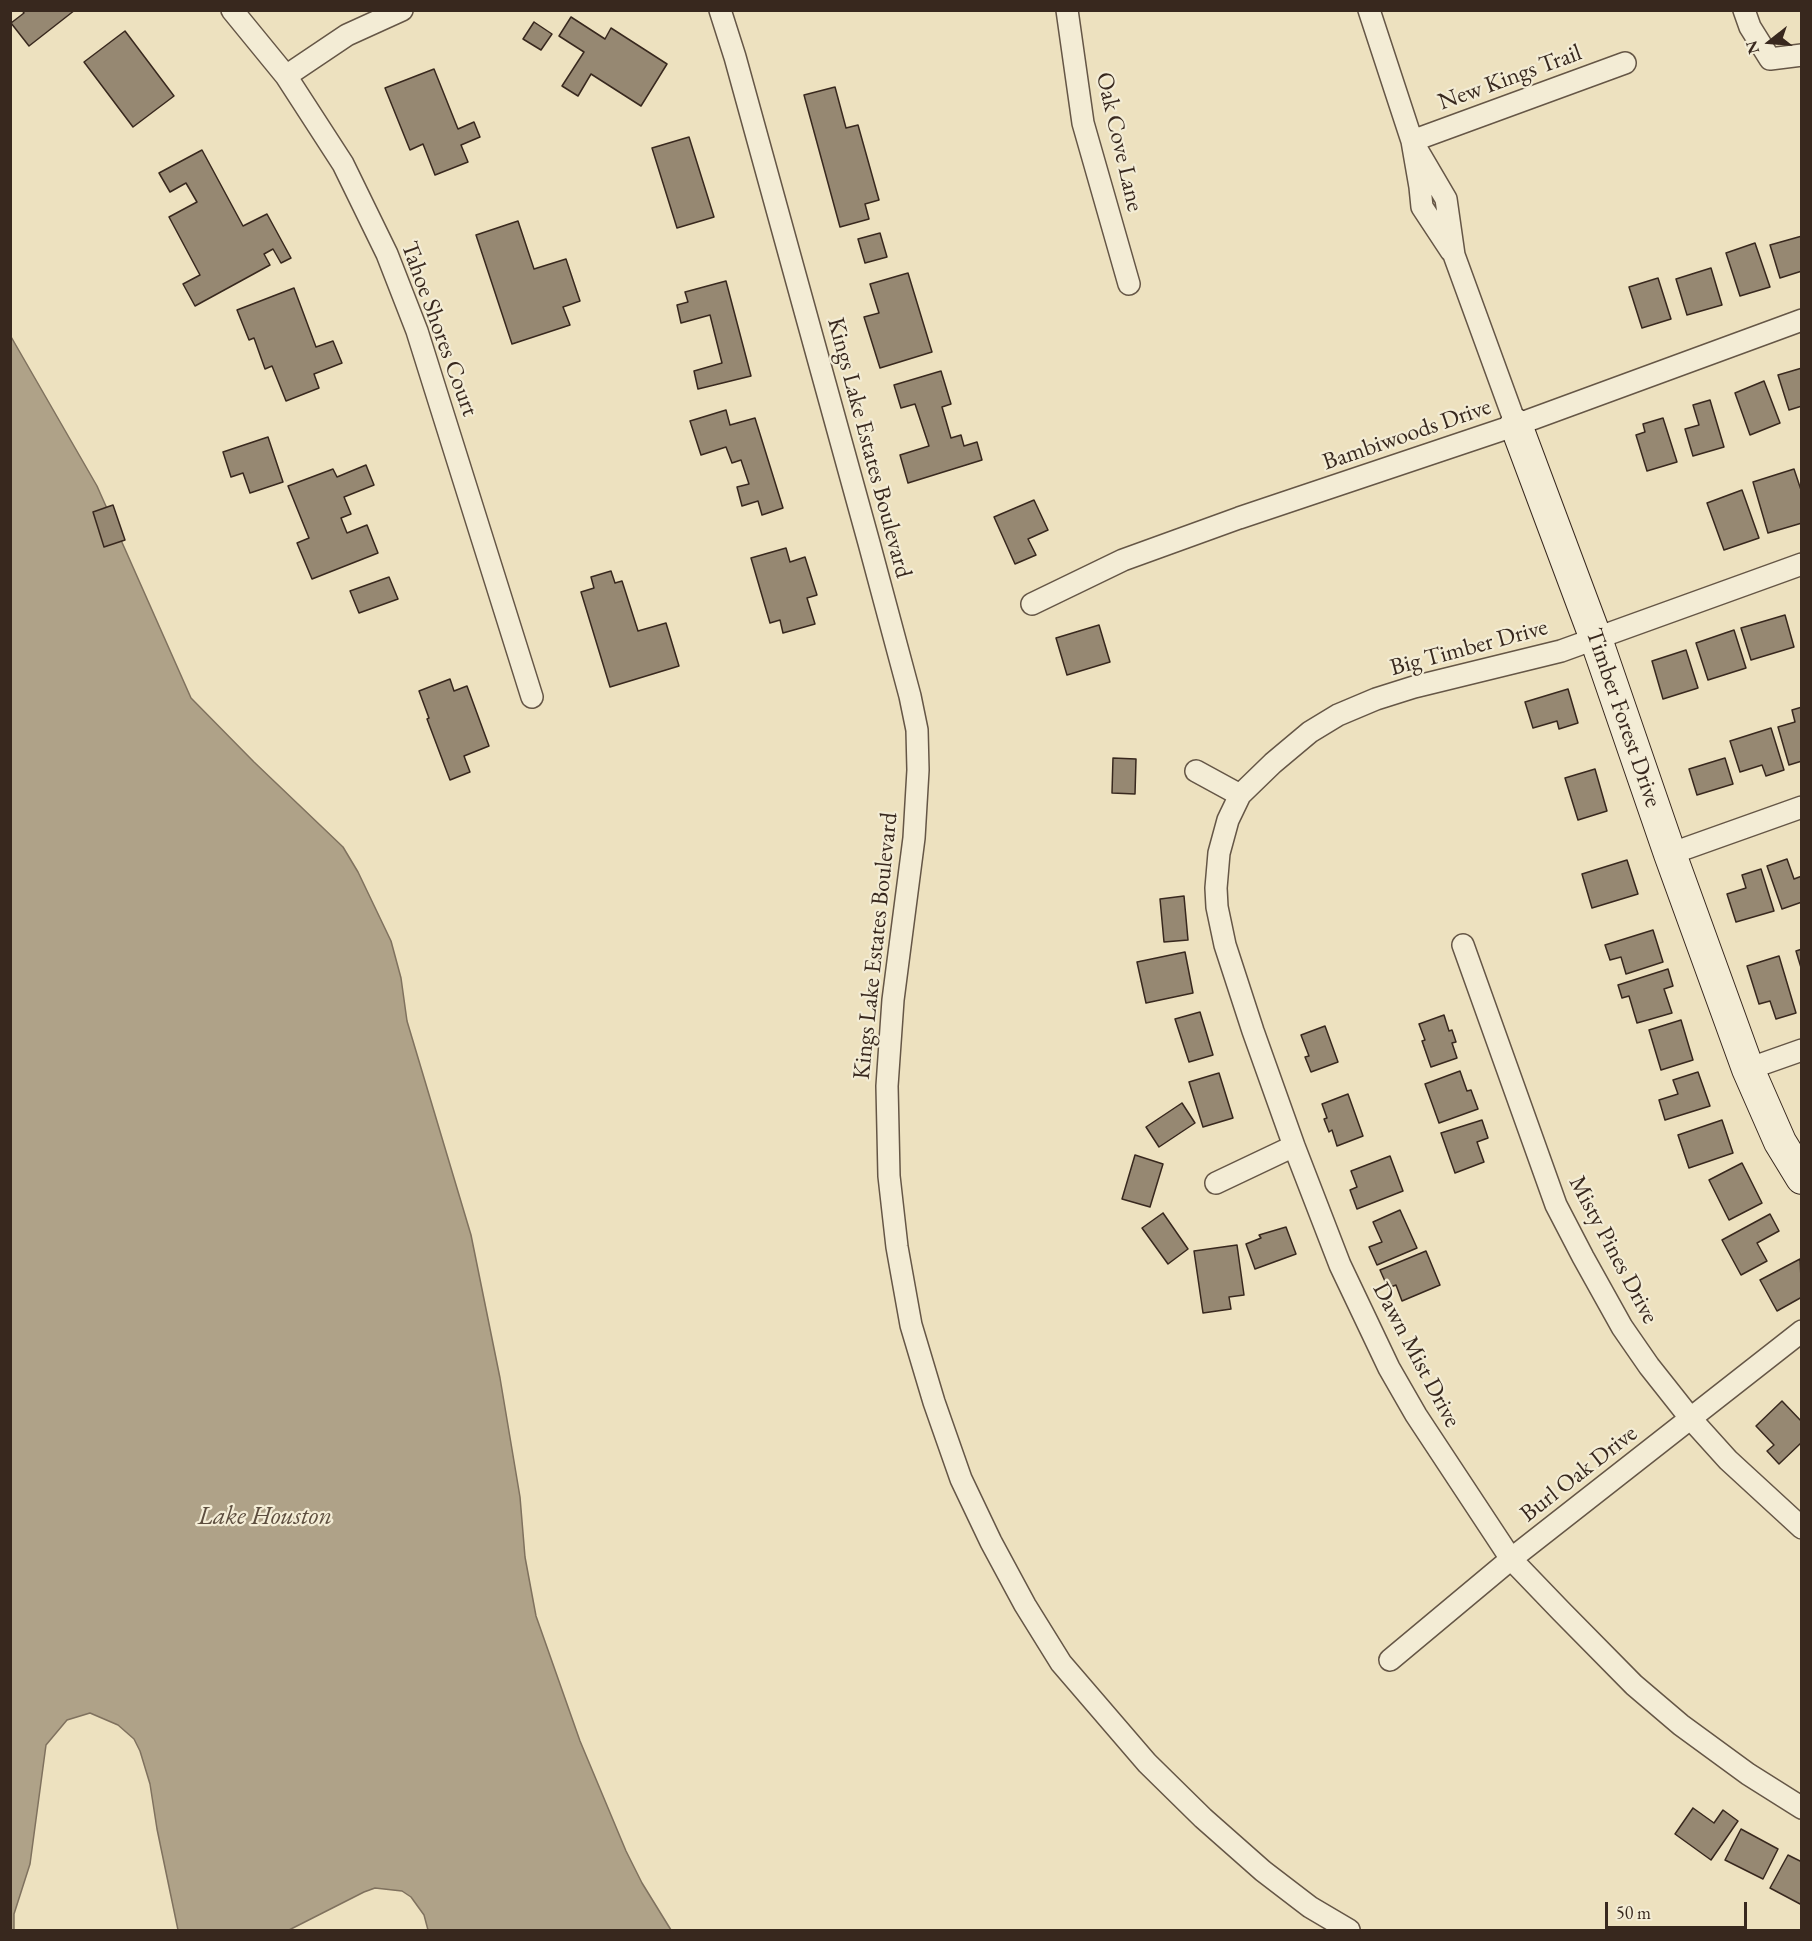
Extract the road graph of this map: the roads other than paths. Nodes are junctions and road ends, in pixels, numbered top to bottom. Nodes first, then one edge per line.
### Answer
1 (232, 10) edge
2 (402, 10) edge
3 (720, 10) edge
4 (1067, 10) edge
5 (1369, 10) edge
6 (1744, 10) edge
7 (1802, 55) edge
8 (1625, 63) dead end
9 (286, 76) junction
10 (1412, 141) junction
11 (1130, 284) dead end
12 (1802, 320) edge
13 (1516, 425) junction
14 (1802, 564) edge
15 (1032, 604) dead end
16 (1596, 639) junction
17 (532, 697) dead end
18 (1196, 771) dead end
19 (1240, 795) junction
20 (1802, 807) edge
21 (1670, 854) junction
22 (1463, 945) dead end
23 (1802, 1050) edge
24 (1748, 1069) junction
25 (1294, 1146) junction
26 (1802, 1178) edge
27 (1216, 1183) dead end
28 (1802, 1330) edge
29 (1691, 1419) junction
30 (1802, 1528) edge
31 (1511, 1559) junction
32 (1390, 1660) dead end
33 (1802, 1808) edge
34 (1349, 1930) edge

1 - 9 street, Tahoe Shores Court
2 - 9 street
3 - 34 street, Kings Lake Estates Boulevard
4 - 11 street, Oak Cove Lane
5 - 10 street, Timber Forest Drive
6 - 7 street
8 - 10 street, New Kings Trail
9 - 17 street, Tahoe Shores Court
10 - 13 street, Timber Forest Drive
12 - 13 street, Bambiwoods Drive
13 - 15 street, Bambiwoods Drive
13 - 16 street, Timber Forest Drive
14 - 16 street, Big Timber Drive
16 - 19 street, Big Timber Drive
16 - 21 street, Timber Forest Drive
18 - 19 street
19 - 25 street, Dawn Mist Drive
20 - 21 street
21 - 24 street, Timber Forest Drive
22 - 29 street, Misty Pines Drive
23 - 24 street
24 - 26 street, Timber Forest Drive
25 - 27 street
25 - 31 street, Dawn Mist Drive
28 - 29 street, Burl Oak Drive
29 - 30 street, Misty Pines Drive
29 - 31 street, Burl Oak Drive
31 - 32 street, Burl Oak Drive
31 - 33 street, Dawn Mist Drive

